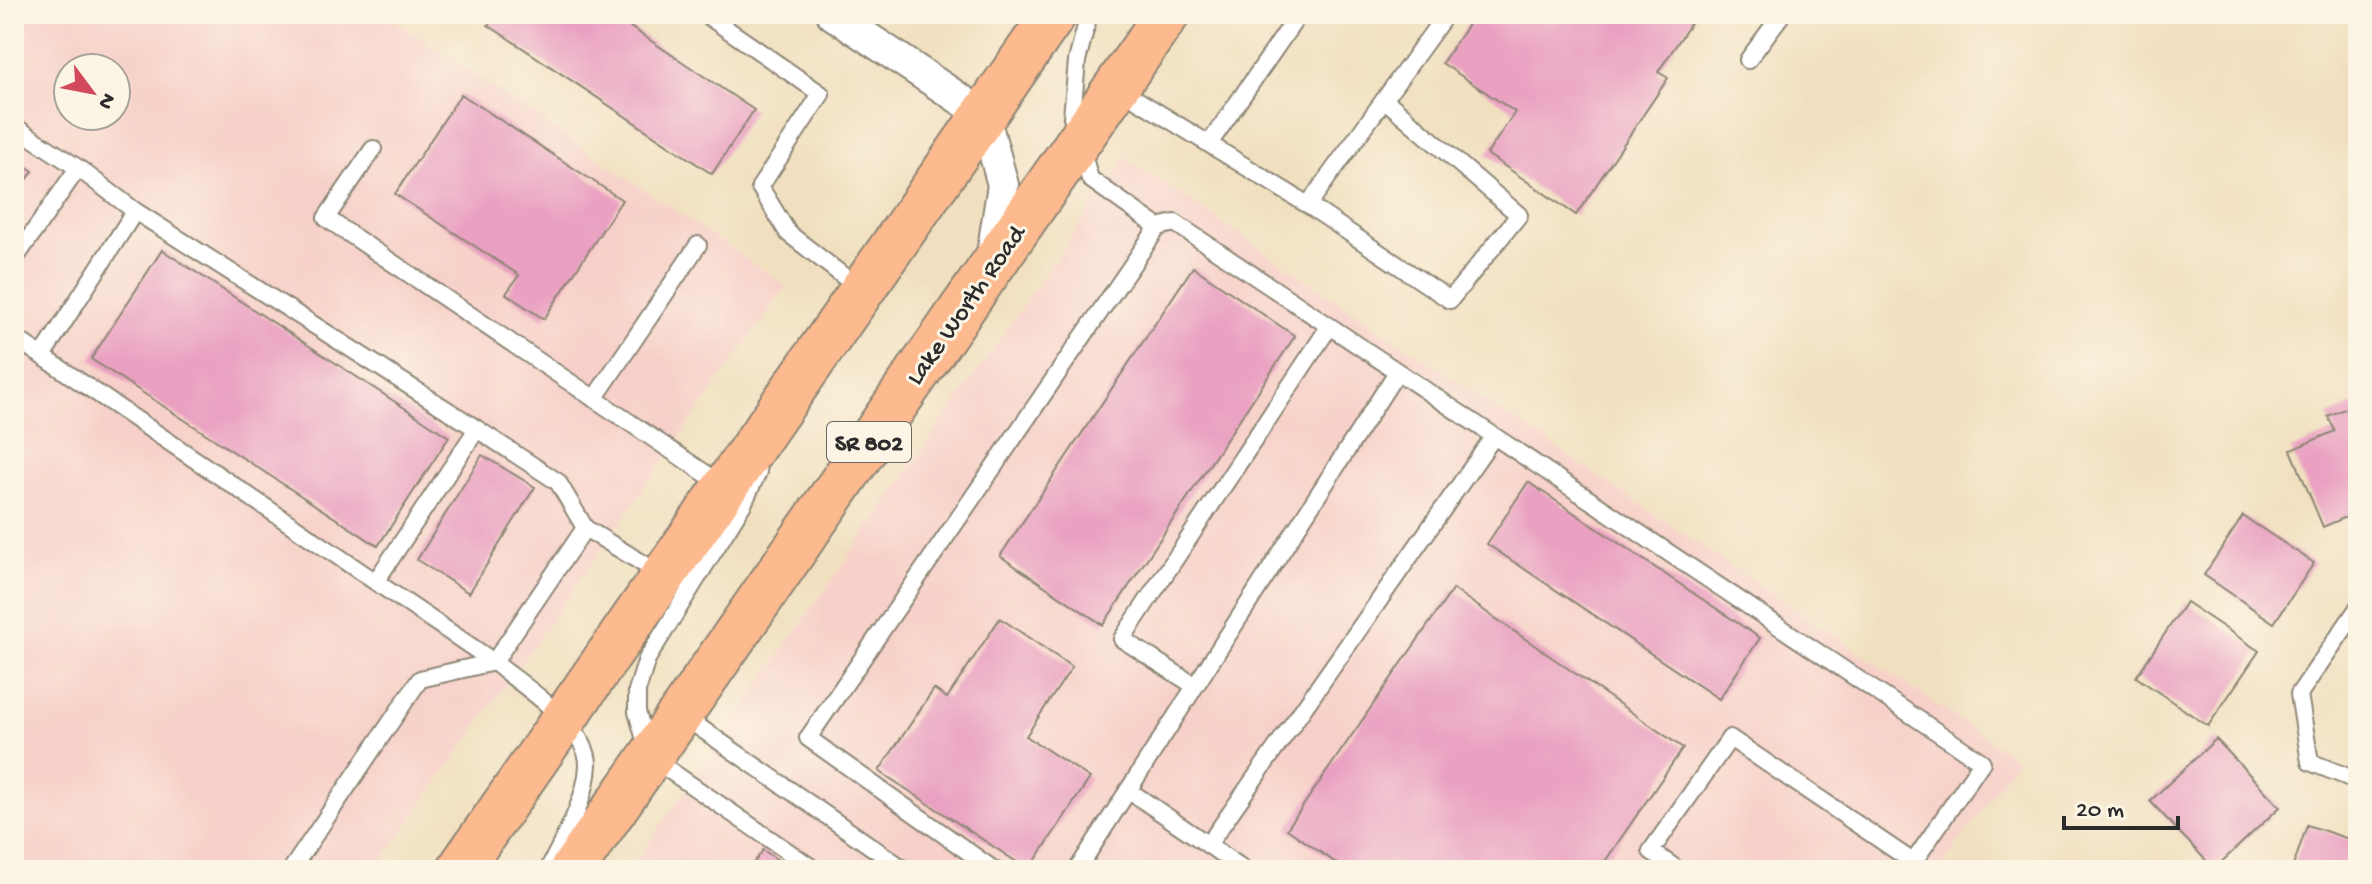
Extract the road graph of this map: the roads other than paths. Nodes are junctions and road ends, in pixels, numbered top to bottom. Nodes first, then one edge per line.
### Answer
1 (832, 14) edge
2 (1054, 14) edge
3 (1089, 14) edge
4 (1167, 14) edge
5 (1299, 14) edge
6 (1782, 14) edge
7 (1440, 16) edge
8 (716, 17) edge
9 (1748, 60) dead end
10 (1116, 87) junction
11 (1385, 100) junction
12 (984, 115) junction
13 (14, 126) edge
14 (1078, 141) junction
15 (1209, 144) junction
16 (373, 149) dead end
17 (78, 168) junction
18 (1308, 205) junction
19 (135, 211) junction
20 (1158, 227) junction
21 (698, 245) dead end
22 (14, 260) edge
23 (990, 266) junction
24 (862, 290) junction
25 (1329, 327) junction
26 (14, 337) edge
27 (42, 356) junction
28 (811, 363) junction
29 (1397, 372) junction
30 (594, 399) junction
31 (477, 429) junction
32 (1494, 436) junction
33 (725, 487) junction
34 (585, 528) junction
35 (663, 576) junction
36 (376, 581) junction
37 (2358, 608) edge
38 (2353, 627) edge
39 (494, 662) junction
40 (1195, 686) junction
41 (680, 714) junction
42 (564, 719) junction
43 (650, 757) junction
44 (2358, 781) edge
45 (1128, 790) junction
46 (1208, 845) junction
47 (1910, 866) edge
48 (291, 870) edge
49 (459, 870) edge
50 (548, 870) edge
51 (572, 870) edge
52 (815, 870) edge
53 (905, 870) edge
54 (994, 870) edge
55 (1077, 870) edge
56 (1245, 870) edge
57 (1678, 870) edge

1 - 12 street
2 - 12 main road
3 - 14 lane
4 - 10 main road, Lake Worth Road / SR 802
5 - 15 lane
6 - 9 lane
7 - 11 lane
8 - 24 lane
10 - 14 main road, Lake Worth Road / SR 802
10 - 15 lane
11 - 18 lane
11 - 18 lane
12 - 23 street
12 - 24 main road
13 - 17 lane
14 - 20 lane
14 - 23 main road, Lake Worth Road / SR 802
15 - 18 lane
16 - 30 lane
17 - 19 lane
17 - 22 lane
19 - 27 lane
19 - 31 lane
20 - 25 lane
20 - 54 lane
21 - 30 lane
23 - 41 main road, Lake Worth Road / SR 802
24 - 28 main road
25 - 29 lane
25 - 40 lane
26 - 27 lane
27 - 36 lane
28 - 33 main road
28 - 43 lane
29 - 32 lane
29 - 40 lane
30 - 33 lane
31 - 34 lane
31 - 36 lane
32 - 46 lane
32 - 47 lane
33 - 35 main road
34 - 35 lane
34 - 39 lane
35 - 42 main road
36 - 39 lane
37 - 38 lane
38 - 44 lane
39 - 42 lane
39 - 48 lane
40 - 45 lane
41 - 43 main road, Lake Worth Road / SR 802
41 - 53 lane
42 - 49 main road
42 - 50 lane
43 - 51 main road, Lake Worth Road / SR 802
43 - 52 lane
45 - 46 lane
45 - 55 lane
46 - 56 lane
47 - 57 lane

